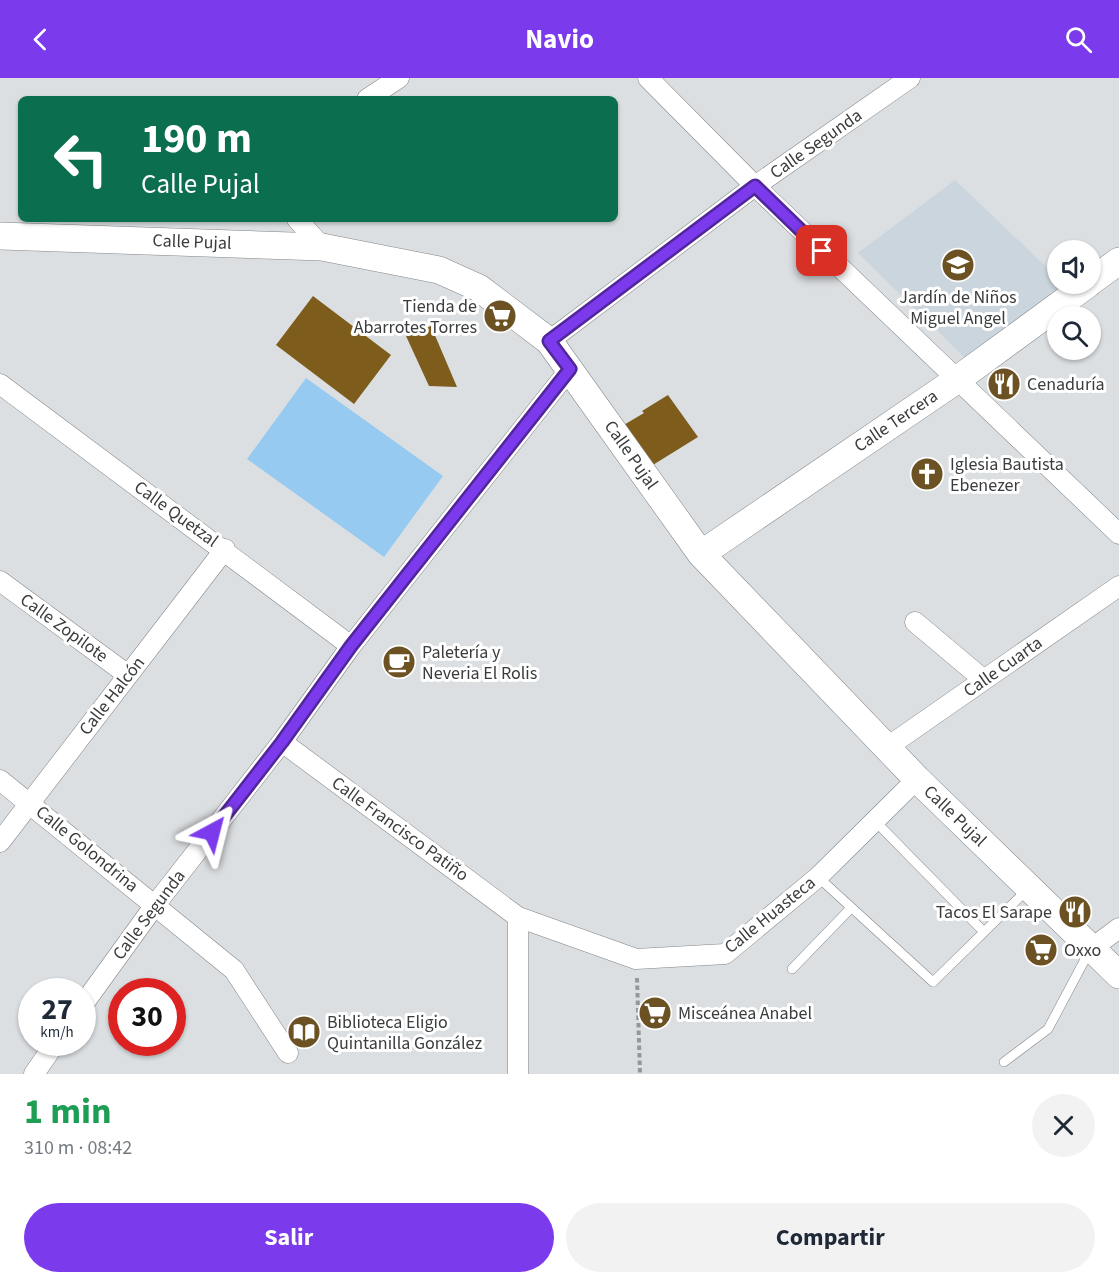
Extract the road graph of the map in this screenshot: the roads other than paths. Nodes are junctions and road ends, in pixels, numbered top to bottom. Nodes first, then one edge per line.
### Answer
1 (399, 78) edge
2 (648, 78) edge
3 (910, 78) edge
4 (372, 96) edge
5 (755, 186) junction
6 (300, 222) edge
7 (1, 236) edge
8 (322, 247) junction
9 (1119, 261) edge
10 (1101, 274) edge
11 (1074, 294) edge
12 (549, 341) junction
13 (570, 369) junction
14 (958, 379) junction
15 (0, 384) edge
16 (1119, 534) edge
17 (225, 549) junction
18 (701, 554) junction
19 (0, 581) edge
20 (1119, 586) edge
21 (915, 622) dead end
22 (351, 646) junction
23 (128, 675) junction
24 (984, 680) junction
25 (282, 742) junction
26 (886, 748) junction
27 (917, 779) junction
28 (0, 780) edge
29 (30, 802) junction
30 (875, 821) junction
31 (0, 842) edge
32 (818, 877) junction
33 (1029, 888) junction
34 (155, 904) junction
35 (851, 908) junction
36 (518, 917) junction
37 (1119, 928) edge
38 (984, 932) junction
39 (1091, 949) junction
40 (792, 969) dead end
41 (1119, 975) edge
42 (96, 986) edge
43 (288, 1053) dead end
44 (46, 1056) edge
45 (1004, 1062) dead end
46 (34, 1074) edge
47 (518, 1074) edge

1 - 4 street
2 - 5 street
3 - 5 street, Calle Segunda
5 - 12 street, Calle Segunda
5 - 14 street
6 - 8 street
7 - 8 street, Calle Pujal
8 - 12 street, Calle Pujal
9 - 10 street, Calle Tercera
11 - 14 street, Calle Tercera
12 - 13 street, Calle Pujal
13 - 18 street, Calle Pujal
13 - 22 street, Calle Segunda
14 - 16 street
14 - 18 street, Calle Tercera
15 - 17 street, Calle Quetzal
17 - 22 street, Calle Quetzal
17 - 23 street, Calle Halcón
18 - 26 street, Calle Pujal
19 - 23 street, Calle Zopilote
20 - 24 street, Calle Cuarta
21 - 24 street
22 - 25 street, Calle Segunda
23 - 29 street, Calle Halcón
24 - 26 street, Calle Cuarta
25 - 34 street, Calle Segunda
25 - 36 street, Calle Francisco Patiño
26 - 27 street, Calle Pujal
27 - 30 street, Calle Huasteca
27 - 33 street, Calle Pujal
28 - 29 street, Calle Golondrina
29 - 31 street, Calle Halcón
29 - 34 street, Calle Golondrina
30 - 32 street, Calle Huasteca
30 - 38 lane
32 - 35 lane
32 - 36 street, Calle Huasteca
33 - 38 lane
33 - 39 street, Calle Pujal
34 - 42 street, Calle Segunda
34 - 43 street, Calle Golondrina
35 - 38 lane
35 - 40 lane
36 - 47 street
37 - 39 street
39 - 41 street, Calle Pujal
39 - 45 lane
44 - 46 street

